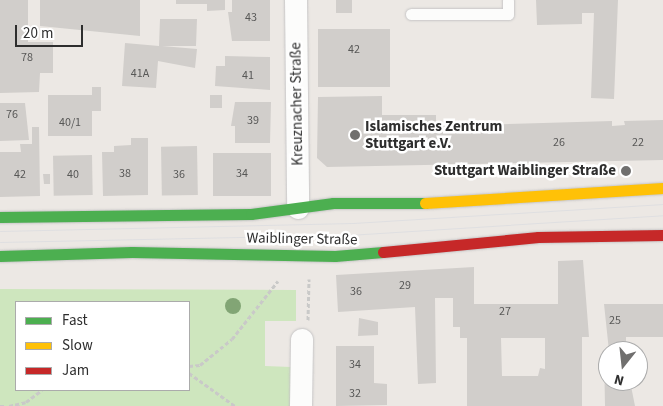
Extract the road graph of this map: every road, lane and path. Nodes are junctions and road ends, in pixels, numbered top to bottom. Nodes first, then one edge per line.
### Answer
1 (296, 0) edge
2 (508, 0) edge
3 (411, 14) dead end
4 (663, 188) edge
5 (298, 208) junction
6 (0, 217) edge
7 (663, 235) edge
8 (309, 255) junction
9 (0, 256) edge
10 (278, 281) dead end
11 (302, 340) joint
12 (190, 366) edge
13 (190, 374) edge
14 (41, 391) edge
15 (0, 406) edge
16 (4, 406) edge
17 (10, 406) edge
18 (235, 406) edge
19 (301, 406) edge

1 - 5 street, Kreuznacher Straße
2 - 3 lane
4 - 5 main road, Waiblinger Straße
5 - 6 main road, Waiblinger Straße
7 - 8 main road, Waiblinger Straße
8 - 9 main road, Waiblinger Straße
8 - 11 path
10 - 12 path
11 - 19 street
13 - 18 path
14 - 17 path
15 - 16 path

